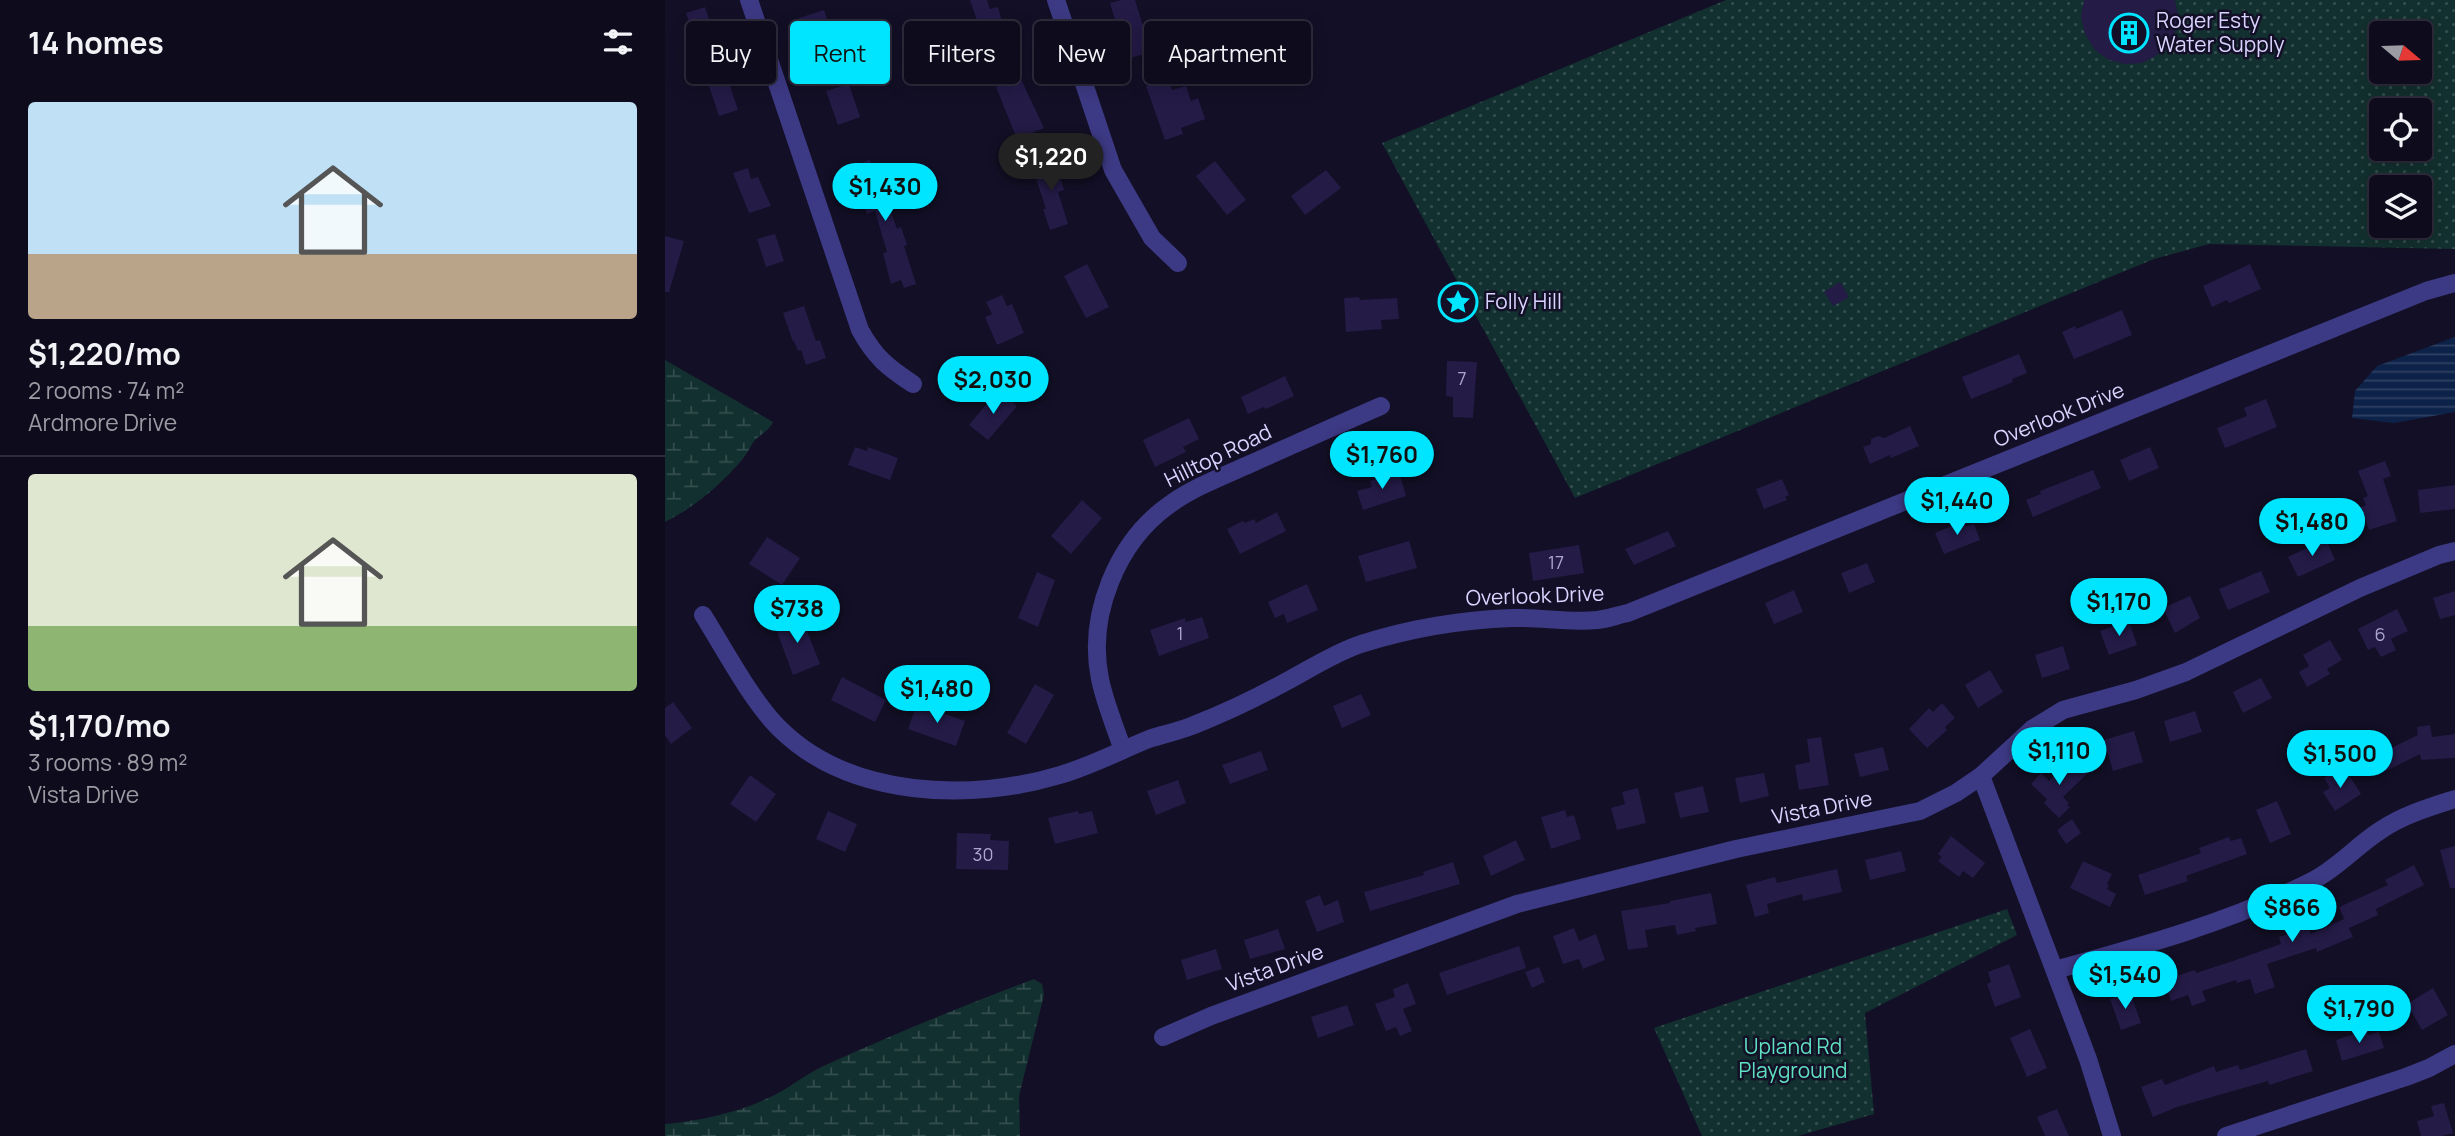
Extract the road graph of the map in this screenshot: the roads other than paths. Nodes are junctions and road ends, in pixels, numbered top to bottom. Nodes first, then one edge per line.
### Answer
1 (749, 0) edge
2 (1056, 0) edge
3 (1178, 263) dead end
4 (2455, 283) edge
5 (913, 384) dead end
6 (1381, 406) dead end
7 (2455, 551) edge
8 (703, 615) dead end
9 (1123, 750) junction
10 (1981, 776) junction
11 (2455, 799) edge
12 (2055, 970) junction
13 (1163, 1037) dead end
14 (2455, 1054) edge
15 (2112, 1136) edge
16 (2226, 1136) edge

1 - 5 street
2 - 3 street
4 - 9 street, Overlook Drive
6 - 9 street, Hilltop Road
7 - 10 street, Vista Drive
8 - 9 street, Overlook Drive
10 - 12 street
10 - 13 street, Vista Drive
11 - 12 street
12 - 15 street
14 - 16 street

